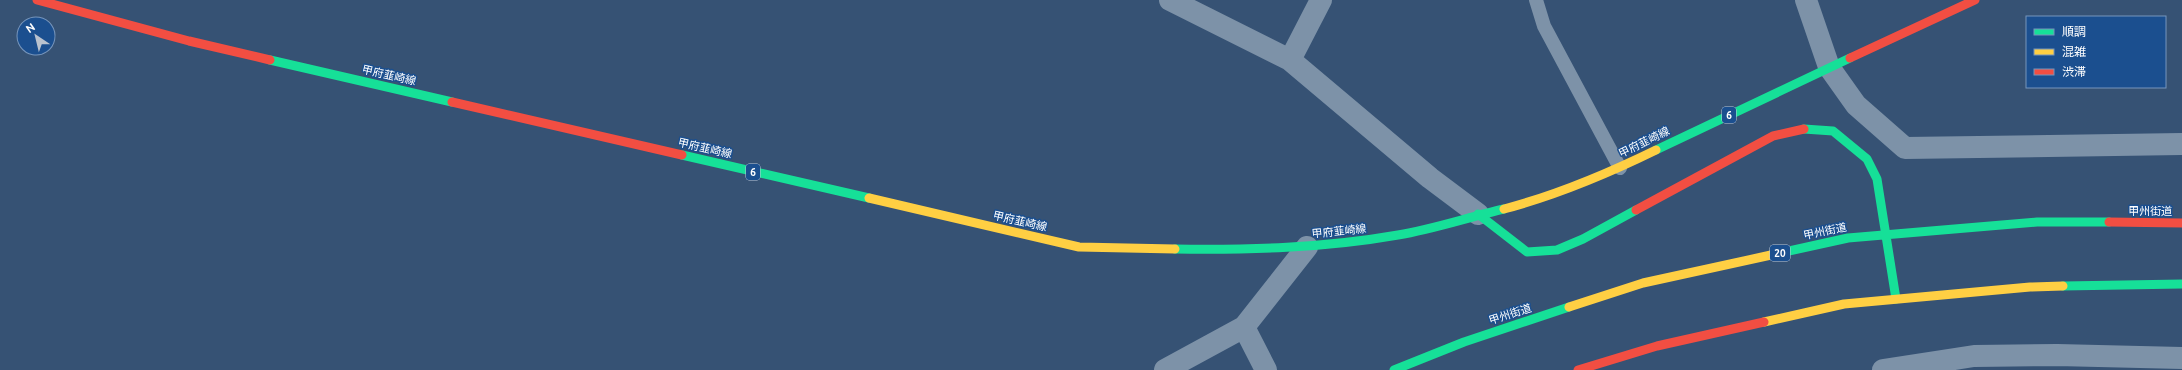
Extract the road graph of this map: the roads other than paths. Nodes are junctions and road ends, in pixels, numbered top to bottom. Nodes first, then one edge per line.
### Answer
1 (37, 0) edge
2 (1170, 0) edge
3 (1321, 0) edge
4 (1536, 0) edge
5 (1806, 0) edge
6 (1975, 0) edge
7 (1290, 60) junction
8 (1829, 67) junction
9 (2182, 144) edge
10 (1620, 168) junction
11 (1478, 214) junction
12 (2182, 223) edge
13 (1886, 235) junction
14 (1307, 246) junction
15 (2182, 284) edge
16 (1896, 299) junction
17 (1244, 327) junction
18 (2182, 358) edge
19 (1165, 370) edge
20 (1266, 370) edge
21 (1394, 370) edge
22 (1578, 370) edge
23 (1883, 370) edge

1 - 14 main road, 甲府韮崎線 / 6
2 - 7 street
3 - 7 street
4 - 10 lane
5 - 8 street
6 - 8 main road, 甲府韮崎線 / 6
7 - 11 street
8 - 9 street
8 - 10 main road, 甲府韮崎線 / 6
10 - 11 main road, 甲府韮崎線 / 6
11 - 13 main road
11 - 14 main road, 甲府韮崎線 / 6
12 - 13 main road, 甲州街道 / 20
13 - 16 main road
13 - 21 main road, 甲州街道 / 20
14 - 17 street
15 - 16 main road
16 - 22 main road
17 - 19 street
17 - 20 street
18 - 23 street

